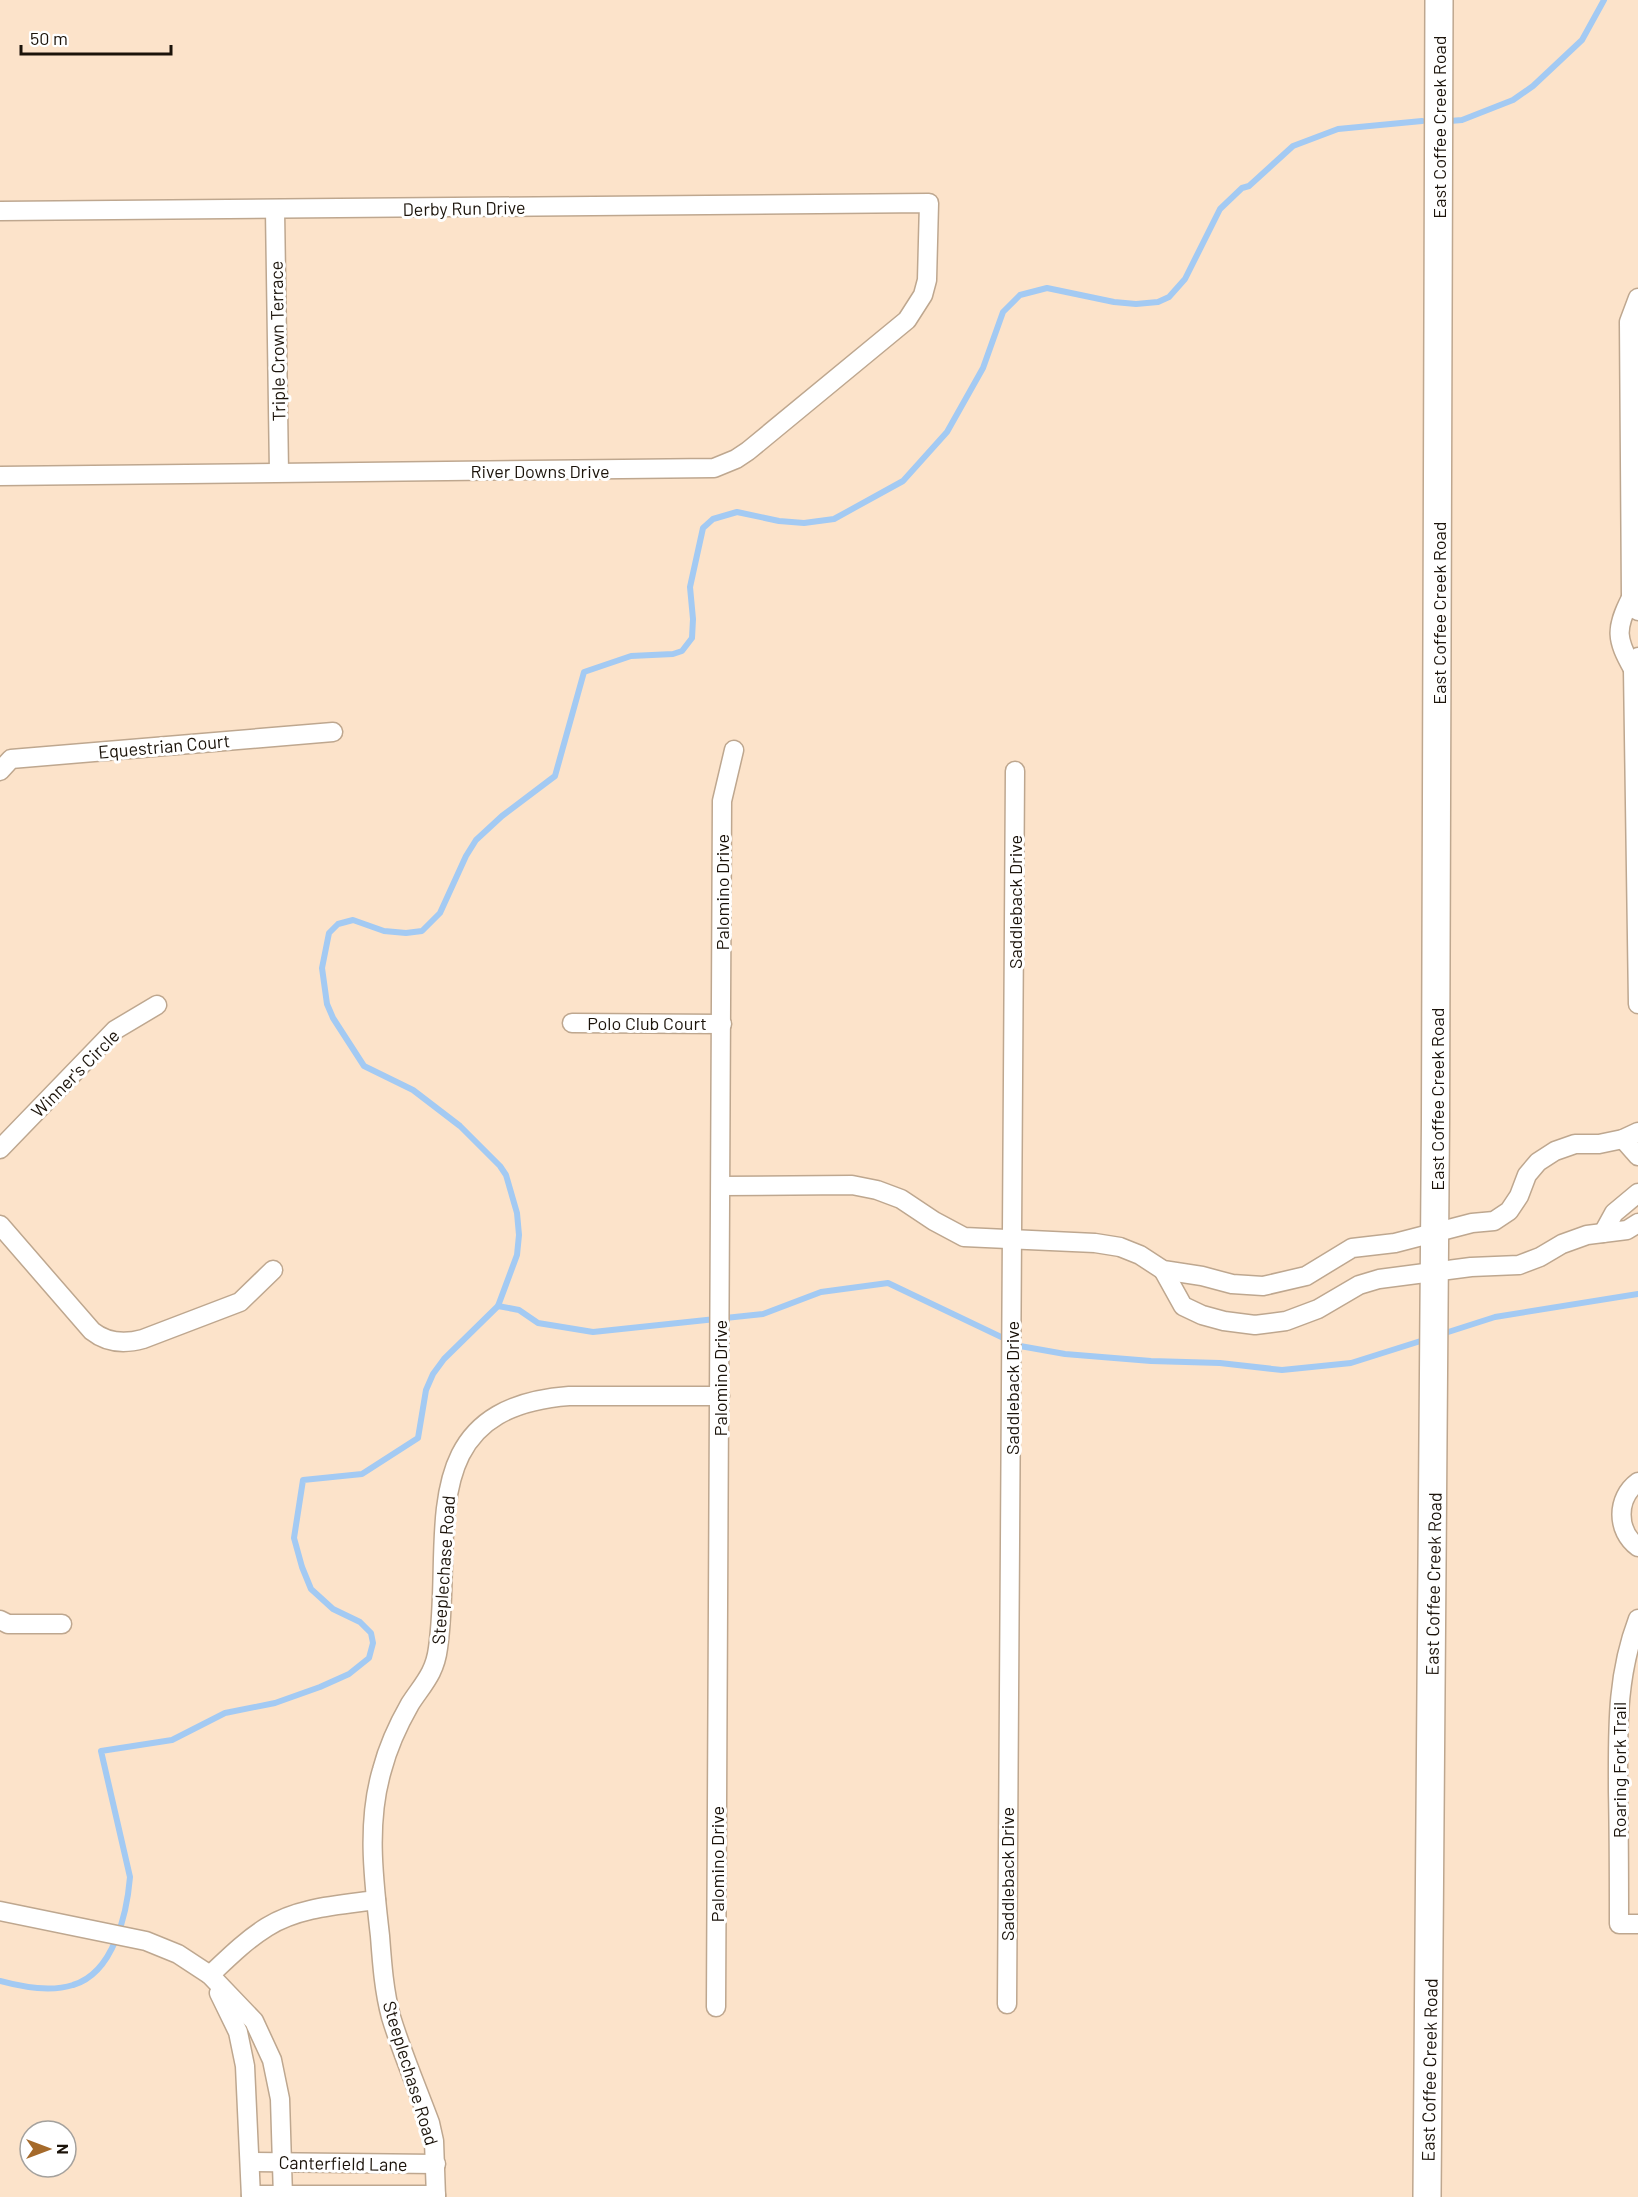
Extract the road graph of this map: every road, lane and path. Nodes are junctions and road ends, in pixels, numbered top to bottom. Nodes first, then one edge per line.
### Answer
1 (1439, 0) edge
2 (929, 203) joint
3 (275, 210) junction
4 (0, 211) edge
5 (1638, 298) edge
6 (279, 472) junction
7 (0, 476) edge
8 (1635, 604) edge
9 (1635, 663) edge
10 (333, 732) dead end
11 (734, 750) dead end
12 (0, 771) edge
13 (1015, 771) dead end
14 (1638, 1004) edge
15 (157, 1005) dead end
16 (572, 1023) dead end
17 (723, 1023) junction
18 (1631, 1136) edge
19 (0, 1149) edge
20 (1638, 1156) edge
21 (721, 1186) junction
22 (1638, 1193) edge
23 (1638, 1223) edge
24 (0, 1225) edge
25 (1436, 1232) junction
26 (1603, 1233) junction
27 (1013, 1240) junction
28 (273, 1270) dead end
29 (1163, 1270) junction
30 (1435, 1272) junction
31 (720, 1396) junction
32 (1638, 1482) edge
33 (1638, 1547) edge
34 (1638, 1619) edge
35 (0, 1620) edge
36 (62, 1624) dead end
37 (376, 1900) junction
38 (0, 1911) edge
39 (1638, 1924) edge
40 (210, 1975) junction
41 (1007, 2004) dead end
42 (716, 2007) dead end
43 (251, 2162) junction
44 (284, 2162) junction
45 (436, 2164) junction
46 (251, 2196) edge
47 (283, 2196) edge
48 (436, 2196) edge
49 (1427, 2197) edge

1 - 25 street, East Coffee Creek Road
2 - 3 street, Derby Run Drive
2 - 6 street, River Downs Drive
3 - 4 street, Derby Run Drive
3 - 6 street, Triple Crown Terrace
5 - 8 street
6 - 7 street, River Downs Drive
8 - 9 street
9 - 14 street
10 - 12 street, Equestrian Court
11 - 17 street, Palomino Drive
13 - 27 street, Saddleback Drive
15 - 19 street, Winner's Circle
16 - 17 street, Polo Club Court
17 - 21 street, Palomino Drive
18 - 20 street
18 - 25 street
21 - 27 street
21 - 31 street, Palomino Drive
22 - 26 street
23 - 26 street
24 - 28 street
25 - 29 street
25 - 30 street, East Coffee Creek Road
26 - 30 street
27 - 29 street
27 - 41 street, Saddleback Drive
29 - 30 street
30 - 49 street, East Coffee Creek Road
31 - 37 street, Steeplechase Road
31 - 42 street, Palomino Drive
32 - 33 street
34 - 39 street, Roaring Fork Trail
35 - 36 street
37 - 40 street
37 - 45 street, Steeplechase Road
38 - 40 street
40 - 43 street
40 - 44 street
43 - 44 street, Canterfield Lane
43 - 46 street
44 - 45 street, Canterfield Lane
44 - 47 street
45 - 48 street, Steeplechase Road
46 - 47 street, Canterfield Lane
47 - 48 street, Canterfield Lane

